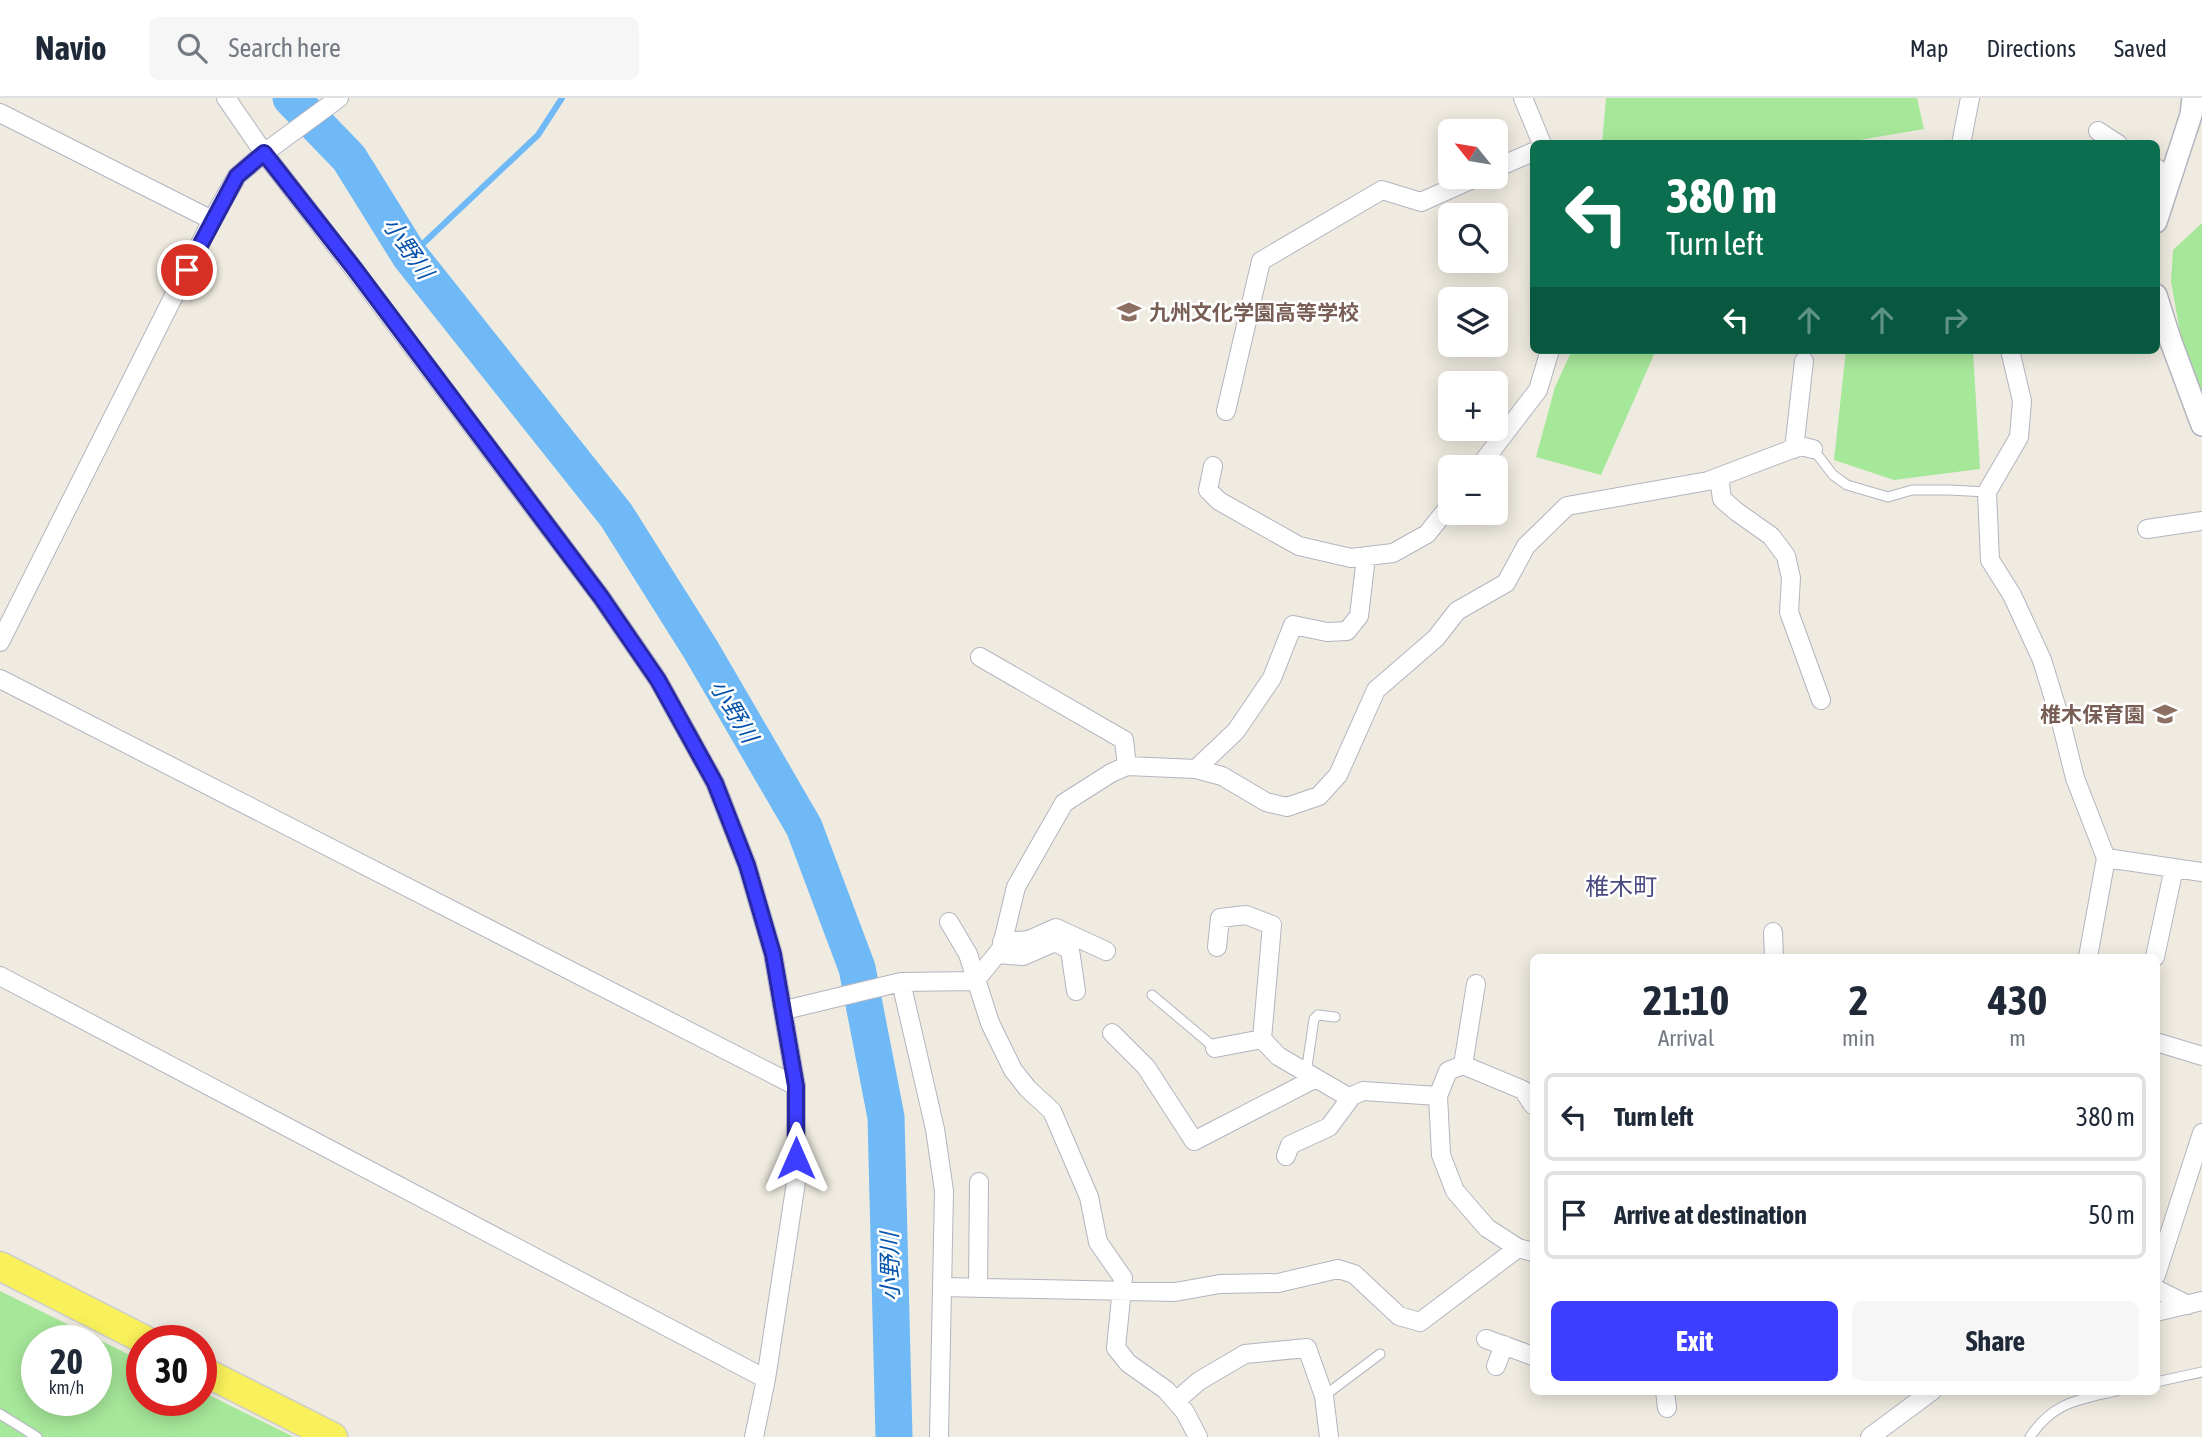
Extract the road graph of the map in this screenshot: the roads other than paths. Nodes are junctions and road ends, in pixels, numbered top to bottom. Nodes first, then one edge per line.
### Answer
1 (226, 98) edge
2 (1523, 98) edge
3 (1970, 98) edge
4 (2193, 98) edge
5 (338, 99) edge
6 (0, 113) edge
7 (2098, 131) dead end
8 (1540, 140) edge
9 (1962, 140) edge
10 (2112, 140) edge
11 (269, 150) junction
12 (1530, 153) edge
13 (1508, 163) edge
14 (2163, 172) edge
15 (1450, 189) edge
16 (2160, 193) edge
17 (212, 220) junction
18 (2160, 308) edge
19 (1549, 354) edge
20 (2011, 354) edge
21 (1804, 360) dead end
22 (1226, 411) dead end
23 (2202, 425) edge
24 (1794, 449) junction
25 (1813, 449) joint
26 (1488, 455) edge
27 (1213, 466) dead end
28 (1719, 477) junction
29 (1987, 492) junction
30 (1438, 520) edge
31 (2202, 521) edge
32 (2147, 529) dead end
33 (1366, 556) junction
34 (0, 642) edge
35 (980, 657) dead end
36 (0, 679) edge
37 (1821, 700) dead end
38 (1128, 766) junction
39 (1196, 769) junction
40 (2106, 858) junction
41 (2174, 868) junction
42 (2202, 872) edge
43 (949, 922) dead end
44 (1773, 932) dead end
45 (1217, 947) dead end
46 (1000, 948) junction
47 (1106, 951) dead end
48 (1774, 954) edge
49 (2089, 954) edge
50 (2156, 954) edge
51 (0, 976) edge
52 (975, 981) junction
53 (897, 983) junction
54 (1476, 984) dead end
55 (1076, 991) dead end
56 (1152, 995) dead end
57 (791, 1009) junction
58 (1335, 1017) dead end
59 (1112, 1033) dead end
60 (1262, 1039) junction
61 (2160, 1043) edge
62 (1215, 1048) joint
63 (2202, 1056) edge
64 (1463, 1065) junction
65 (1311, 1075) junction
66 (796, 1086) junction
67 (1438, 1096) junction
68 (1350, 1098) junction
69 (1530, 1100) edge
70 (2202, 1133) edge
71 (1286, 1156) dead end
72 (979, 1182) dead end
73 (1526, 1250) edge
74 (2160, 1263) edge
75 (0, 1266) edge
76 (942, 1287) junction
77 (978, 1288) junction
78 (2160, 1290) edge
79 (1120, 1291) junction
80 (2195, 1303) edge
81 (2160, 1311) edge
82 (126, 1330) edge
83 (1486, 1339) dead end
84 (1504, 1345) junction
85 (1380, 1354) dead end
86 (1530, 1355) edge
87 (1496, 1366) dead end
88 (2202, 1372) edge
89 (217, 1378) edge
90 (766, 1379) junction
91 (2160, 1381) edge
92 (1324, 1395) junction
93 (1927, 1395) edge
94 (2099, 1395) edge
95 (1176, 1401) junction
96 (0, 1414) edge
97 (37, 1437) edge
98 (333, 1437) edge
99 (754, 1437) edge
100 (939, 1437) edge
101 (1198, 1437) edge
102 (1329, 1437) edge
103 (1870, 1437) edge
104 (2030, 1437) edge

1 - 11 street
2 - 8 street
3 - 9 street
4 - 14 street
5 - 11 street
6 - 17 street
7 - 10 street
11 - 17 street
11 - 57 street
12 - 13 street
14 - 16 street
15 - 22 street
17 - 34 street
18 - 23 street
19 - 26 street
20 - 29 street
21 - 24 street
24 - 25 street
24 - 28 street
25 - 29 lane
27 - 33 street
28 - 37 street
28 - 39 street
29 - 40 street
30 - 33 street
31 - 32 street
33 - 39 street
35 - 38 street
36 - 66 street
38 - 39 street
38 - 46 street
40 - 41 street
40 - 49 street
41 - 42 street
41 - 50 street
43 - 52 street
44 - 48 street
45 - 60 street
46 - 47 street
46 - 52 street
46 - 55 street
51 - 90 street
52 - 53 street
52 - 79 street
53 - 57 street
53 - 76 street
54 - 64 street
56 - 62 lane
57 - 66 street
58 - 65 lane
59 - 65 street
60 - 62 street
60 - 65 street
61 - 63 street
64 - 67 street
64 - 69 street
65 - 68 street
66 - 90 street
67 - 68 street
67 - 73 street
68 - 71 street
70 - 74 street
72 - 77 street
73 - 79 street
75 - 82 main road
76 - 77 street
76 - 100 street
77 - 79 street
78 - 80 street
79 - 95 street
80 - 81 street
83 - 84 street
84 - 86 street
84 - 87 street
85 - 92 lane
88 - 91 lane
89 - 98 main road
90 - 99 street
92 - 95 street
92 - 102 street
93 - 103 street
94 - 104 lane
95 - 101 street
96 - 97 lane

